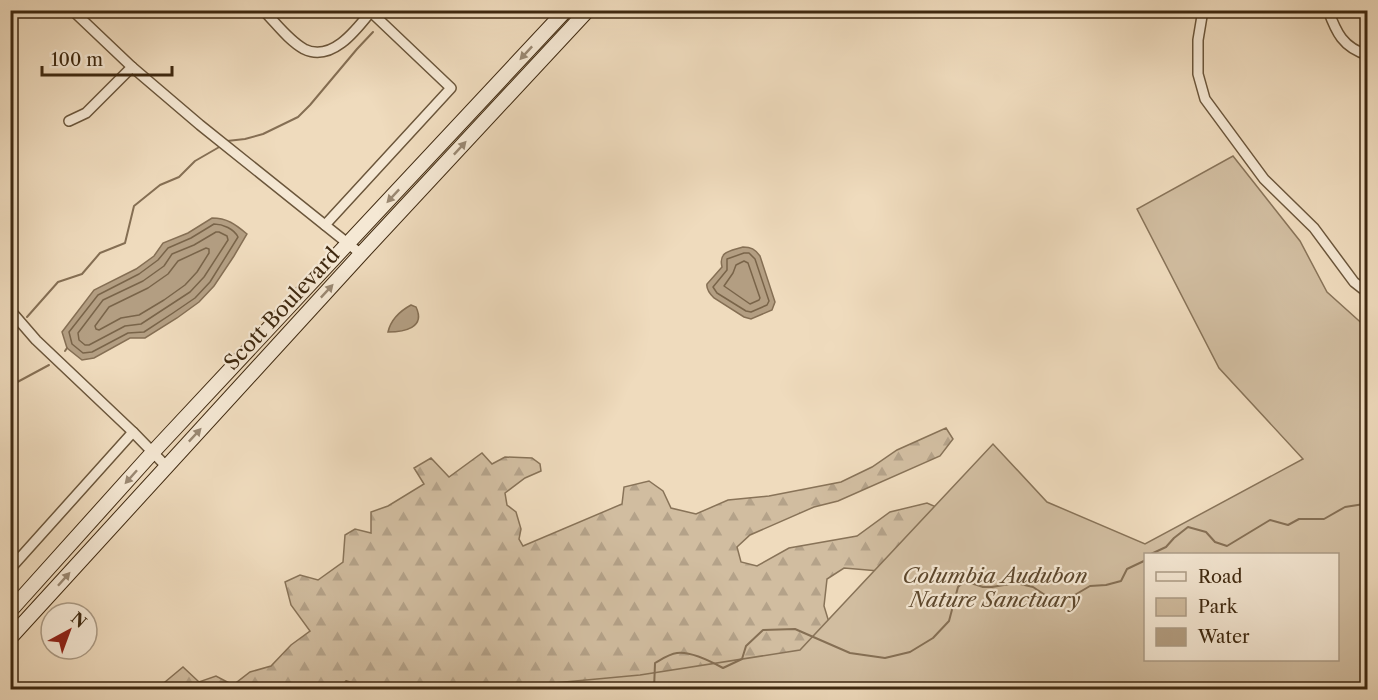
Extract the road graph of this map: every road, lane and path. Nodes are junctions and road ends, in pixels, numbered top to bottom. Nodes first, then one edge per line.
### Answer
1 (72, 10) edge
2 (263, 10) edge
3 (566, 10) edge
4 (588, 10) edge
5 (1203, 10) edge
6 (1328, 10) edge
7 (371, 11) edge
8 (1368, 55) edge
9 (132, 67) junction
10 (69, 121) dead end
11 (325, 225) junction
12 (349, 243) junction
13 (361, 254) junction
14 (1368, 294) edge
15 (10, 310) edge
16 (133, 432) junction
17 (153, 452) junction
18 (166, 466) junction
19 (10, 568) edge
20 (10, 611) edge
21 (10, 638) edge

1 - 9 street
2 - 7 street
3 -> 12 main road, Scott Boulevard
13 -> 4 main road, Scott Boulevard
5 - 14 street
6 - 8 street
7 - 11 street
9 - 10 street
9 - 11 street
11 - 12 street
12 - 13 street
12 - 17 main road, Scott Boulevard
18 -> 13 main road, Scott Boulevard
15 - 16 street
16 - 17 street
16 - 19 street
17 - 18 street
17 -> 20 main road, Scott Boulevard
21 -> 18 main road, Scott Boulevard

